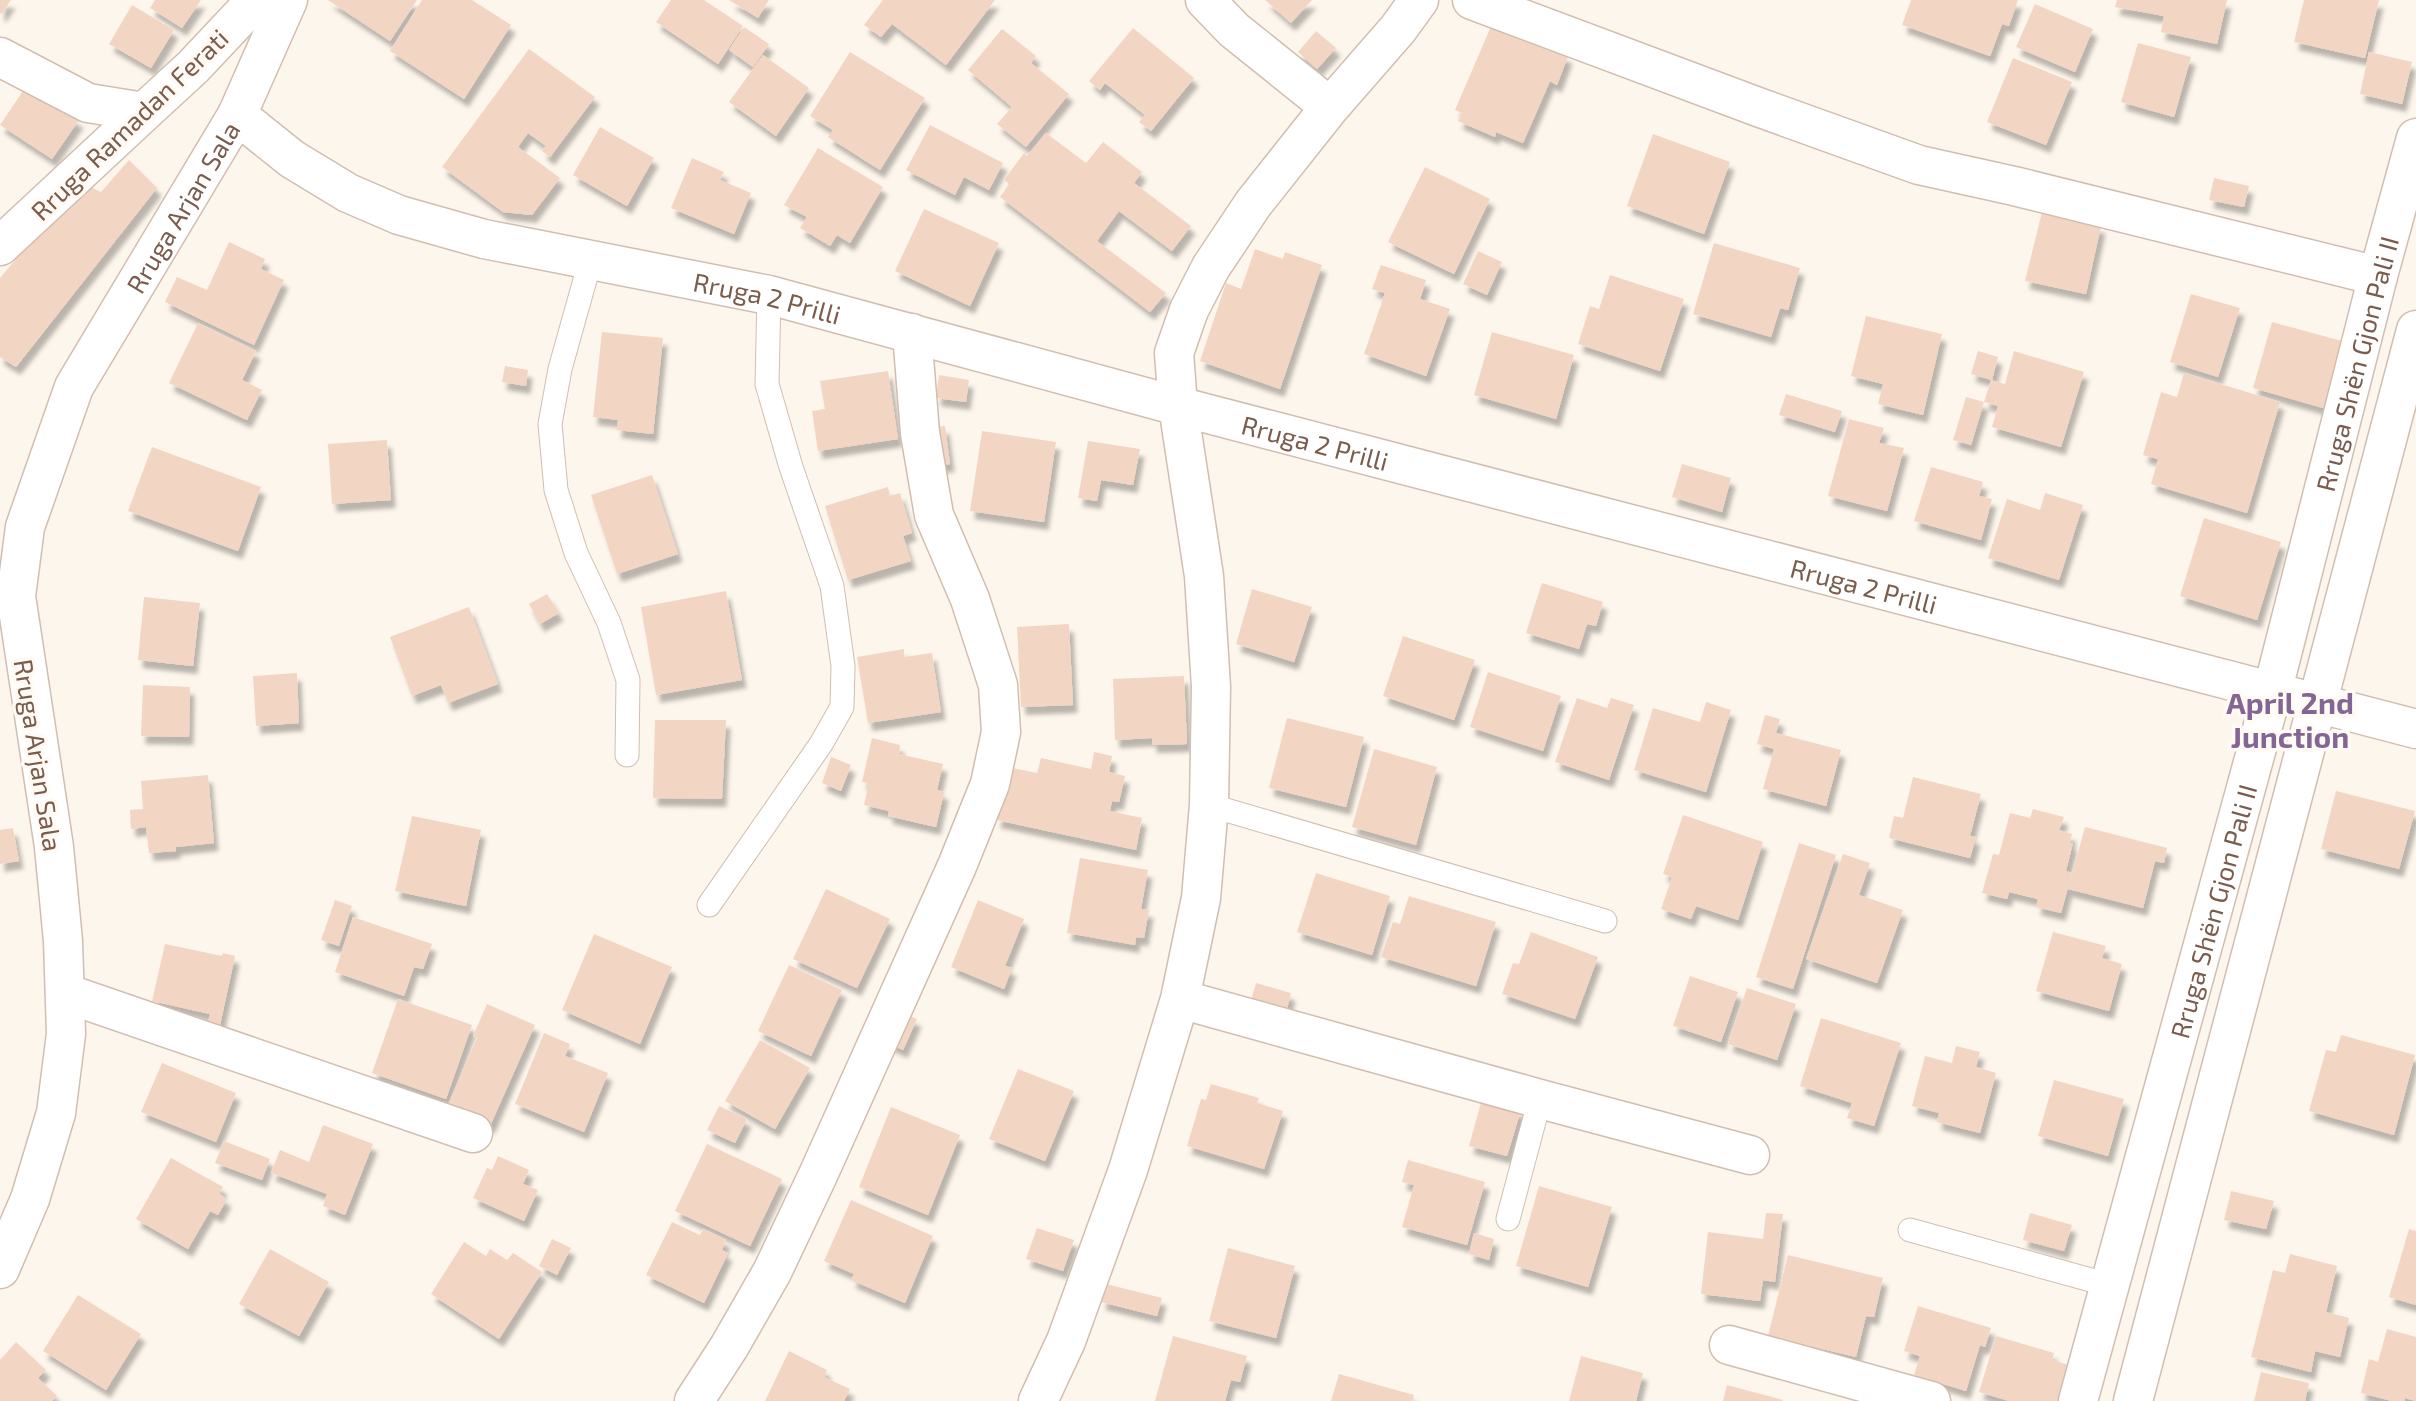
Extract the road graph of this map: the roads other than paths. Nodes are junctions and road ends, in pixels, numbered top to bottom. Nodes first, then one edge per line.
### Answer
1 (256, 0) edge
2 (288, 0) edge
3 (1205, 0) edge
4 (1419, 0) edge
5 (1472, 0) edge
6 (0, 57) edge
7 (1329, 107) junction
8 (144, 112) junction
9 (237, 115) junction
10 (2416, 138) edge
11 (0, 246) edge
12 (590, 262) junction
13 (2378, 276) junction
14 (769, 295) junction
15 (2416, 330) edge
16 (912, 333) junction
17 (1178, 406) junction
18 (8, 595) edge
19 (2272, 693) junction
20 (2318, 705) junction
21 (2416, 729) edge
22 (627, 755) dead end
23 (1209, 805) junction
24 (709, 905) dead end
25 (1605, 921) dead end
26 (65, 993) junction
27 (1180, 999) junction
28 (1540, 1099) junction
29 (473, 1133) dead end
30 (1750, 1155) dead end
31 (1508, 1219) dead end
32 (1910, 1230) dead end
33 (0, 1269) edge
34 (2109, 1285) junction
35 (1729, 1345) dead end
36 (694, 1401) edge
37 (1038, 1401) edge
38 (1931, 1401) edge
39 (2078, 1401) edge
40 (2133, 1401) edge

1 - 8 street, Rruga Ramadan Ferati
2 - 9 street, Rruga Arjan Sala
3 - 7 street
4 - 7 street
5 - 13 street
6 - 8 street
7 - 17 street
8 - 11 street, Rruga Ramadan Ferati
9 - 12 street, Rruga 2 Prilli
9 - 18 street, Rruga Arjan Sala
10 - 13 street, Rruga Shën Gjon Pali II
12 - 14 street, Rruga 2 Prilli
12 - 22 lane
13 - 19 street, Rruga Shën Gjon Pali II
14 - 16 street, Rruga 2 Prilli
14 - 24 lane
15 - 20 street, Rruga Shën Gjon Pali II
16 - 17 street, Rruga 2 Prilli
16 - 36 street
17 - 19 street, Rruga 2 Prilli
17 - 23 street
18 - 26 street, Rruga Arjan Sala
19 - 20 street, Rruga 2 Prilli
19 - 34 street, Rruga Shën Gjon Pali II
20 - 21 street, Rruga 2 Prilli
20 - 40 street, Rruga Shën Gjon Pali II
23 - 25 lane
23 - 27 street
26 - 29 street
26 - 33 street, Rruga Arjan Sala
27 - 28 street
27 - 37 street
28 - 30 street
28 - 31 lane
32 - 34 lane
34 - 39 street, Rruga Shën Gjon Pali II
35 - 38 street

